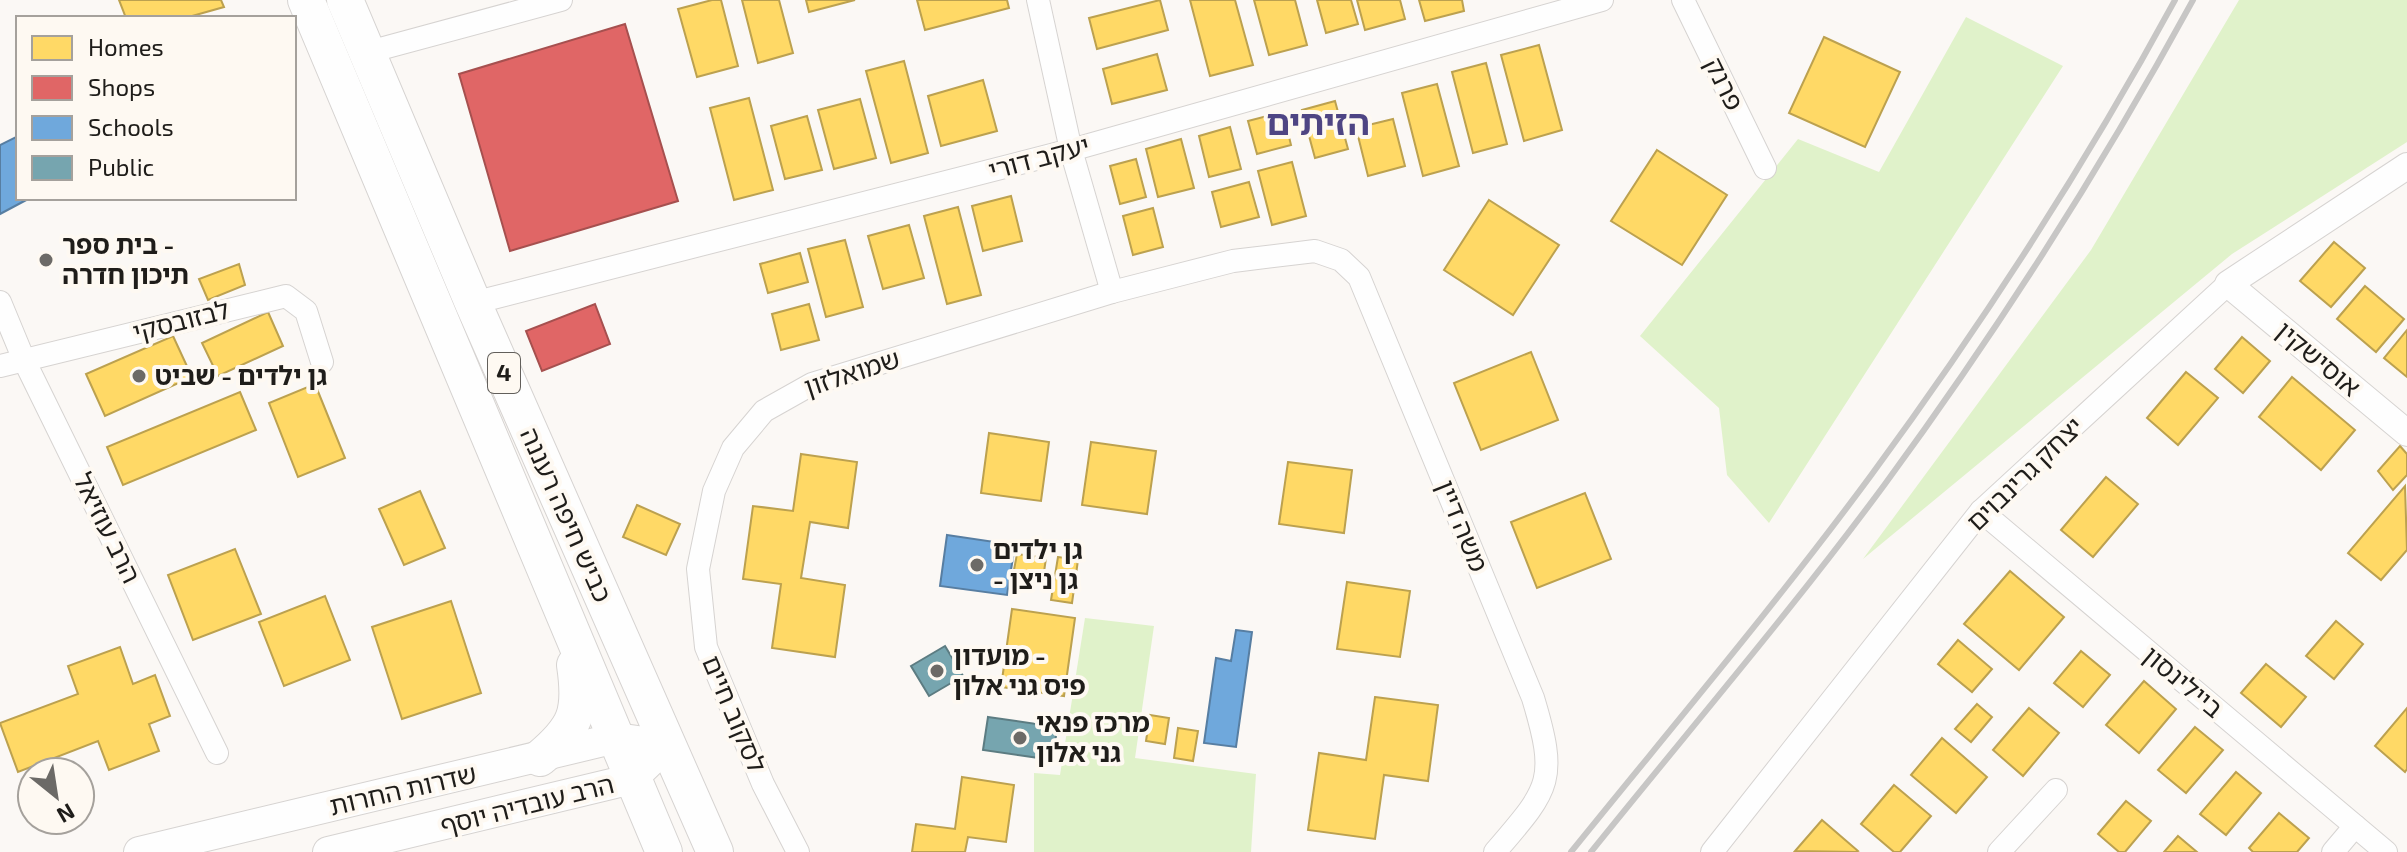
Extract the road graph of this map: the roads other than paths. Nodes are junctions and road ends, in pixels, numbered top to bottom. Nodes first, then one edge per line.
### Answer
1 (306, 0) edge
2 (345, 0) edge
3 (561, 0) edge
4 (1038, 0) edge
5 (1602, 0) edge
6 (1683, 0) edge
7 (365, 53) junction
8 (1071, 150) junction
9 (2407, 166) edge
10 (1765, 168) dead end
11 (2228, 284) junction
12 (1112, 292) junction
13 (0, 302) edge
14 (473, 303) junction
15 (24, 360) junction
16 (322, 362) dead end
17 (0, 366) edge
18 (2407, 433) edge
19 (1981, 511) junction
20 (698, 569) joint
21 (570, 636) junction
22 (616, 738) junction
23 (667, 745) junction
24 (217, 753) dead end
25 (540, 758) junction
26 (632, 779) junction
27 (2056, 790) dead end
28 (2355, 826) junction
29 (139, 852) edge
30 (328, 852) edge
31 (664, 852) edge
32 (715, 852) edge
33 (798, 852) edge
34 (1495, 852) edge
35 (1712, 852) edge
36 (1999, 852) edge
37 (2333, 852) edge
38 (2386, 852) edge

1 - 21 highway, כביש חיפה רעננה / 4
2 - 7 highway, כביש חיפה רעננה / 4
3 - 7 street
4 - 8 street
5 - 8 street, יעקב דורי
6 - 10 street, פרנק
7 - 14 highway, כביש חיפה רעננה / 4
8 - 12 street
8 - 14 street, יעקב דורי
9 - 11 street, יצחק גרינבוים
11 - 18 street, אוסישקין
11 - 19 street, יצחק גרינבוים
12 - 20 street, שמואלזון
12 - 34 street, משה דיין
13 - 15 street, הרב עוזיאל
14 - 23 highway, כביש חיפה רעננה / 4
15 - 16 street, לבזובסקי
15 - 17 street, לבזובסקי
15 - 24 street, הרב עוזיאל
19 - 28 street, ביילינסון
19 - 35 street, יצחק גרינבוים
20 - 33 street, לסקוב חיים
21 - 22 highway, כביש חיפה רעננה / 4
21 - 25 highway
22 - 23 main road, שדרות החרות
22 - 25 main road, שדרות החרות
22 - 26 highway, כביש חיפה רעננה / 4
23 - 26 main road, הרב עובדיה יוסף
23 - 32 highway, כביש חיפה רעננה / 4
25 - 29 main road, שדרות החרות
26 - 30 main road, הרב עובדיה יוסף
26 - 31 highway, כביש חיפה רעננה / 4
27 - 36 street
28 - 37 street
28 - 38 street, ביילינסון

